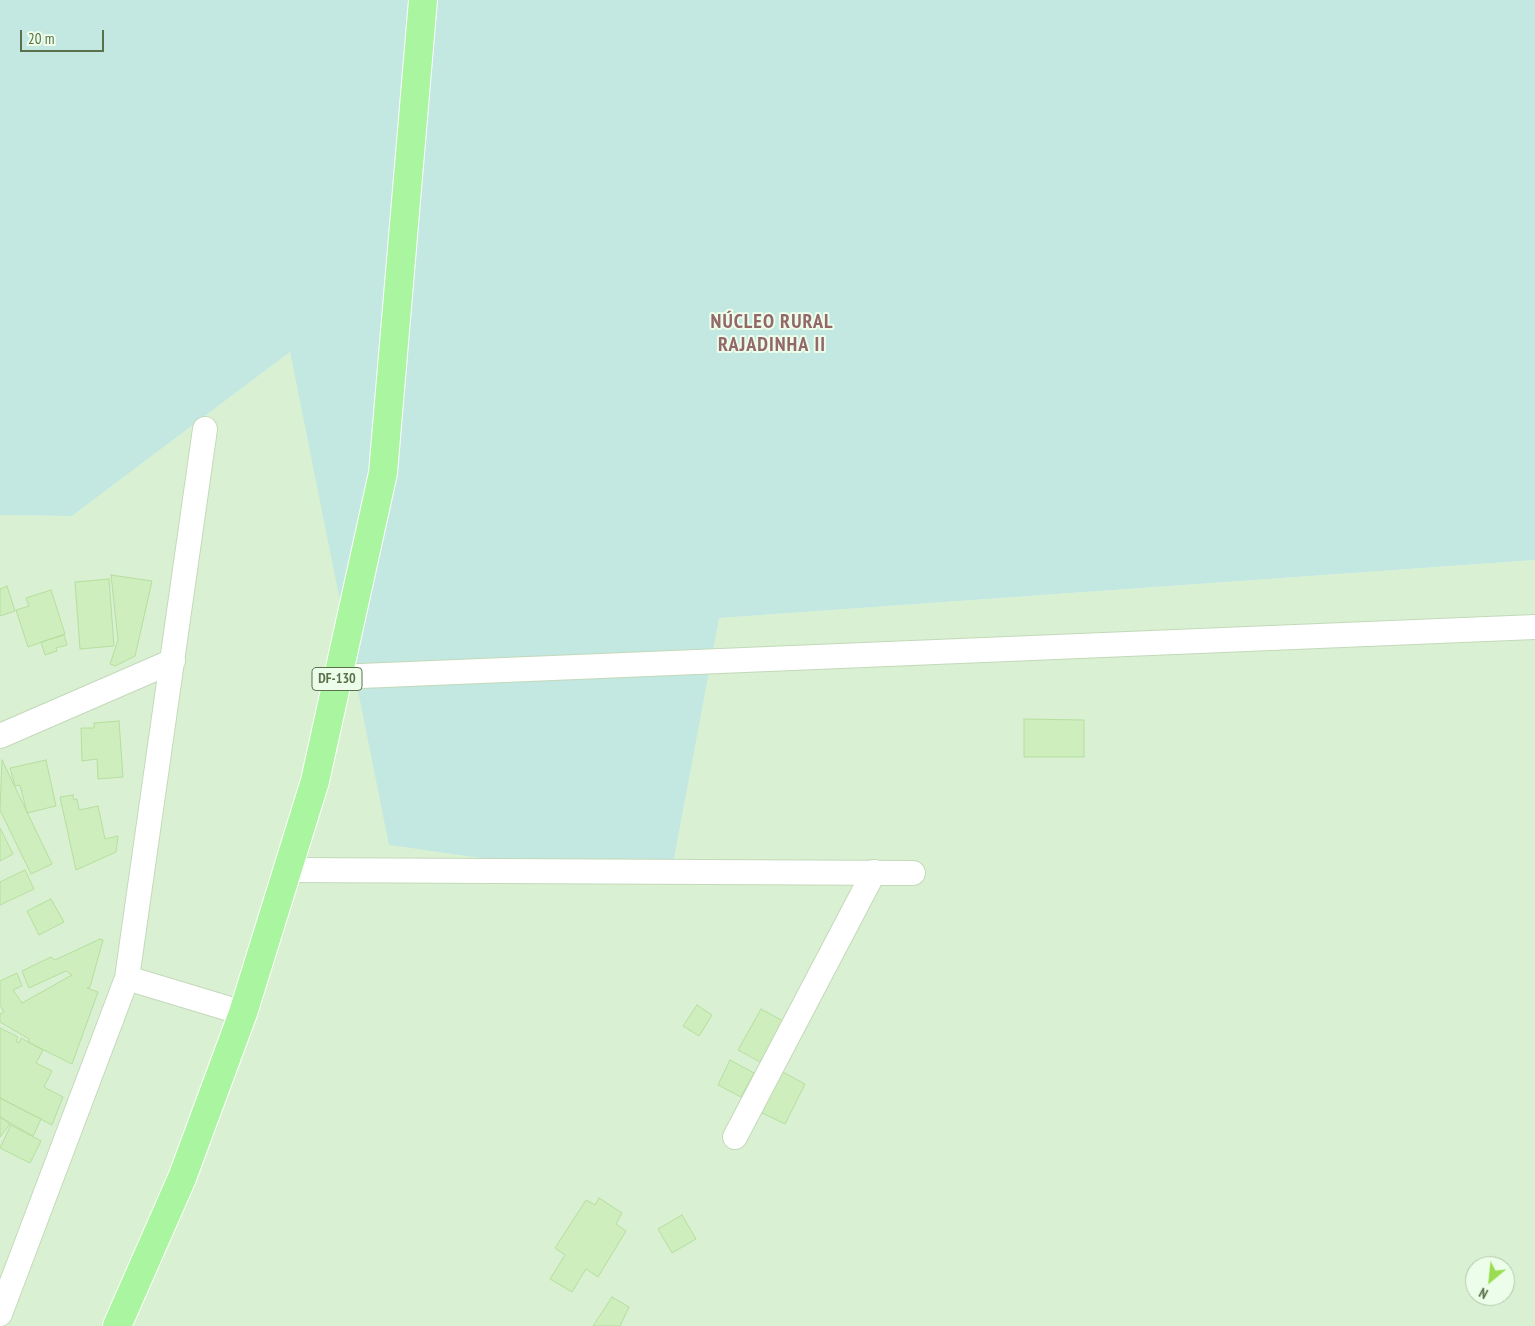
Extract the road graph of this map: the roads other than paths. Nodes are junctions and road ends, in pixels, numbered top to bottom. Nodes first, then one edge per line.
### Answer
1 (423, 0) edge
2 (206, 429) dead end
3 (1535, 627) edge
4 (173, 661) junction
5 (338, 677) junction
6 (0, 736) edge
7 (287, 870) junction
8 (874, 872) junction
9 (913, 873) dead end
10 (127, 978) junction
11 (243, 1013) junction
12 (735, 1137) dead end
13 (1, 1308) edge
14 (117, 1326) edge

1 - 5 main road, DF-130
2 - 4 street
3 - 5 street
4 - 6 street
4 - 10 street
5 - 7 main road, DF-130
7 - 8 street
7 - 11 main road, DF-130
8 - 9 street
8 - 12 street
10 - 11 street
10 - 13 street
11 - 14 main road, DF-130

